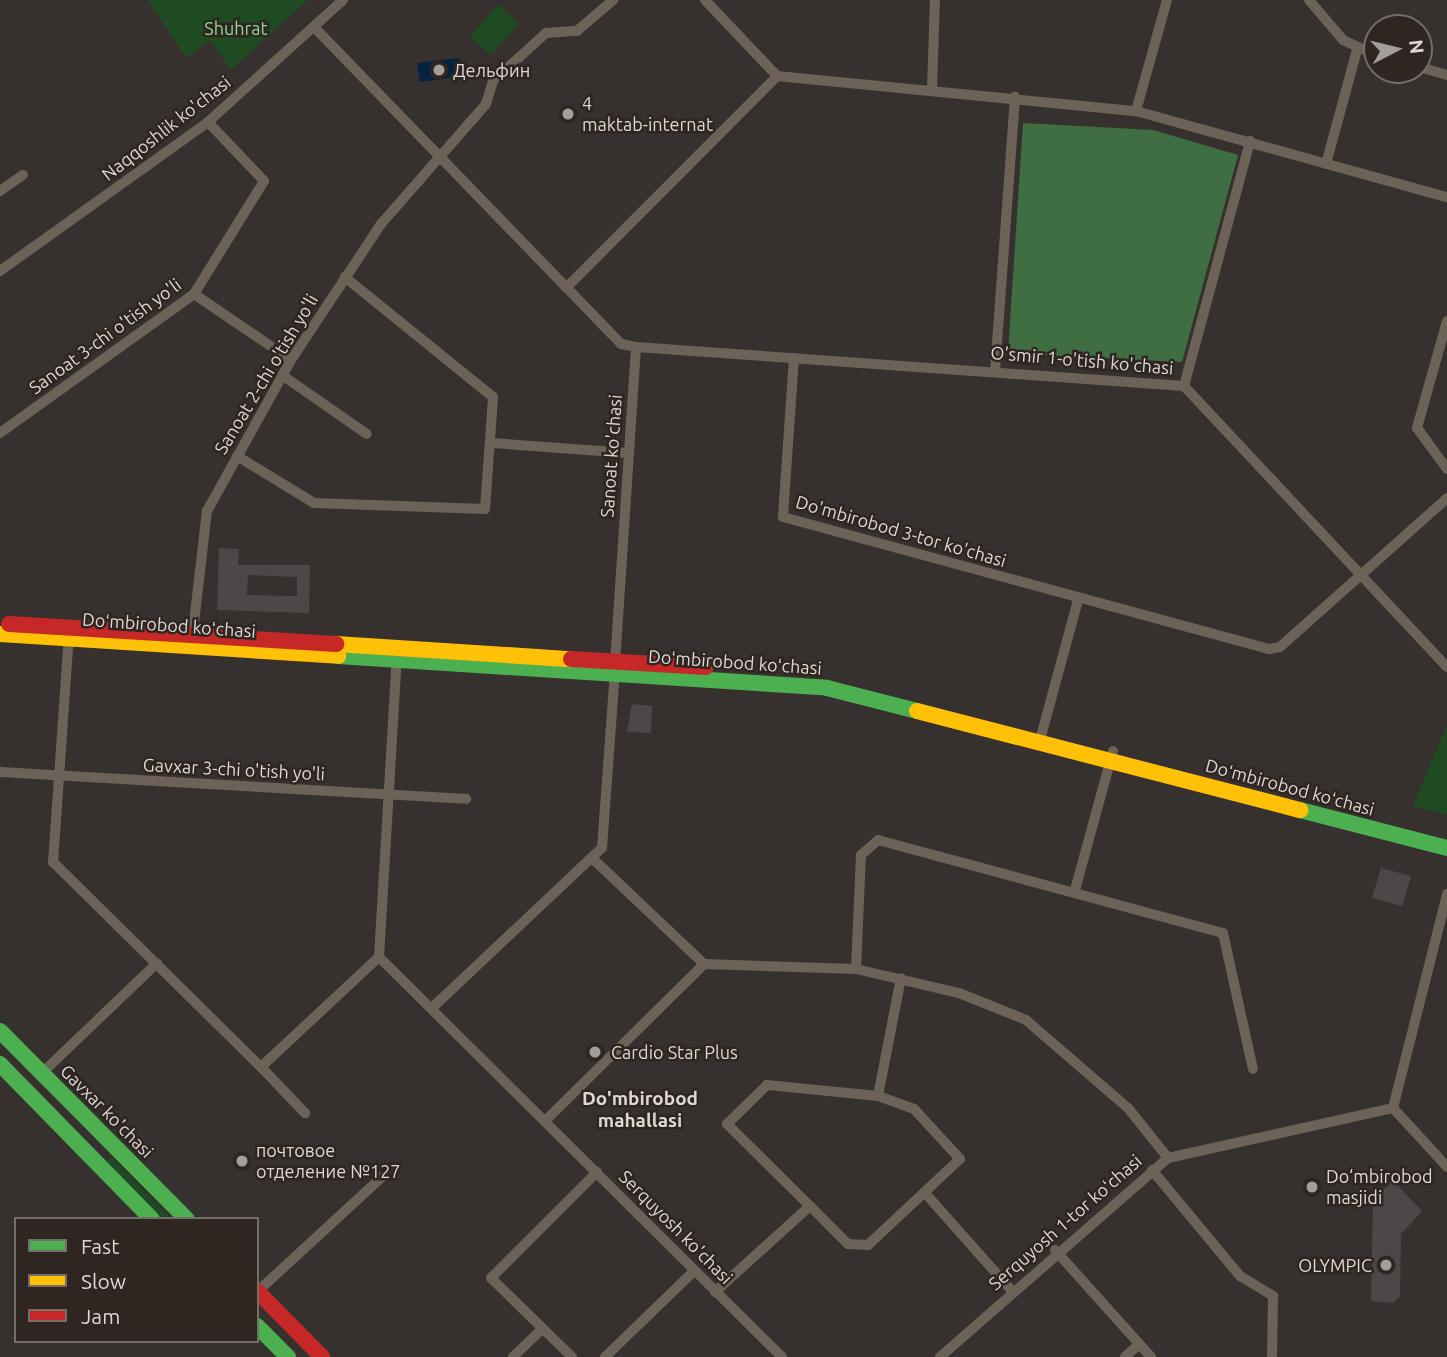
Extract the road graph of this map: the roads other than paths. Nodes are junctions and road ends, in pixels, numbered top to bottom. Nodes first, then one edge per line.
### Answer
1 (343, 0) edge
2 (613, 0) edge
3 (705, 0) edge
4 (935, 0) edge
5 (1167, 0) edge
6 (1309, 0) edge
7 (315, 28) junction
8 (1357, 50) junction
9 (1363, 52) edge
10 (777, 76) junction
11 (932, 89) junction
12 (1015, 97) junction
13 (1136, 111) junction
14 (208, 122) junction
15 (1250, 141) junction
16 (441, 156) junction
17 (1326, 164) junction
18 (23, 175) dead end
19 (0, 191) edge
20 (1447, 197) edge
21 (0, 271) edge
22 (345, 278) junction
23 (566, 288) junction
24 (194, 294) junction
25 (1446, 327) edge
26 (636, 347) junction
27 (794, 358) junction
28 (291, 360) junction
29 (995, 370) junction
30 (282, 375) junction
31 (1184, 386) junction
32 (0, 433) edge
33 (367, 433) dead end
34 (492, 443) junction
35 (628, 453) junction
36 (237, 456) junction
37 (1447, 469) edge
38 (1447, 498) edge
39 (1361, 576) junction
40 (1078, 600) junction
41 (0, 623) edge
42 (69, 633) junction
43 (0, 634) edge
44 (192, 640) junction
45 (397, 653) junction
46 (615, 666) junction
47 (1447, 667) edge
48 (1042, 735) junction
49 (1111, 755) junction
50 (0, 772) edge
51 (59, 776) junction
52 (391, 796) junction
53 (466, 799) dead end
54 (1447, 837) edge
55 (1447, 848) edge
56 (592, 858) junction
57 (1075, 890) junction
58 (1447, 894) edge
59 (379, 957) junction
60 (157, 963) junction
61 (704, 964) junction
62 (856, 969) junction
63 (901, 978) junction
64 (433, 1007) junction
65 (0, 1031) edge
66 (0, 1064) edge
67 (261, 1067) junction
68 (1253, 1069) dead end
69 (41, 1073) junction
70 (878, 1096) junction
71 (1393, 1108) junction
72 (304, 1113) dead end
73 (547, 1119) junction
74 (112, 1142) junction
75 (1168, 1158) junction
76 (95, 1160) junction
77 (1447, 1167) edge
78 (1152, 1170) junction
79 (597, 1172) junction
80 (382, 1177) dead end
81 (925, 1193) junction
82 (810, 1206) junction
83 (150, 1217) edge
84 (185, 1217) edge
85 (1055, 1250) junction
86 (694, 1271) junction
87 (259, 1290) edge
88 (1011, 1290) junction
89 (259, 1292) edge
90 (715, 1292) junction
91 (259, 1328) edge
92 (542, 1329) junction
93 (1139, 1344) junction
94 (288, 1357) edge
95 (322, 1357) edge
96 (513, 1357) edge
97 (572, 1357) edge
98 (605, 1357) edge
99 (782, 1357) edge
100 (940, 1357) edge
101 (1125, 1357) edge
102 (1151, 1357) edge
103 (1272, 1357) edge

1 - 7 street, Naqqoshlik ko'chasi
2 - 16 street, Sanoat 2-chi o'tish yo'li
3 - 10 street
4 - 11 street
5 - 13 street
6 - 8 street
7 - 14 street, Naqqoshlik ko'chasi
7 - 16 street
8 - 9 street
8 - 17 street
10 - 11 street
10 - 23 street
11 - 12 street
12 - 13 street
12 - 29 street
13 - 15 street
14 - 21 street, Naqqoshlik ko'chasi
14 - 24 street, Sanoat 3-chi o'tish yo'li
15 - 17 street
15 - 31 street
16 - 22 street, Sanoat 2-chi o'tish yo'li
16 - 23 street
17 - 20 street
18 - 19 street
22 - 28 street, Sanoat 2-chi o'tish yo'li
22 - 34 street
23 - 26 street
24 - 28 street
24 - 32 street, Sanoat 3-chi o'tish yo'li
25 - 37 street
26 - 27 street, O'smir 1-o'tish ko'chasi
26 - 35 street, Sanoat ko'chasi
27 - 29 street, O'smir 1-o'tish ko'chasi
27 - 40 street, Do'mbirobod 3-tor ko'chasi
28 - 30 street, Sanoat 2-chi o'tish yo'li
29 - 31 street, O'smir 1-o'tish ko'chasi
30 - 33 street
30 - 36 street, Sanoat 2-chi o'tish yo'li
31 - 39 street, O'smir 1-o'tish ko'chasi
34 - 35 street
34 - 36 street
35 - 46 street, Sanoat ko'chasi
36 - 44 street, Sanoat 2-chi o'tish yo'li
38 - 39 street, Do'mbirobod 3-tor ko'chasi
39 - 40 street, Do'mbirobod 3-tor ko'chasi
39 - 47 street, O'smir 1-o'tish ko'chasi
40 - 48 street
41 - 42 main road, Doʻmbirobod koʻchasi
42 - 43 main road, Doʻmbirobod koʻchasi
42 - 44 main road, Doʻmbirobod koʻchasi
42 - 51 street
44 - 45 main road, Doʻmbirobod koʻchasi
45 - 46 main road, Doʻmbirobod koʻchasi
45 - 52 street
46 - 48 main road, Doʻmbirobod koʻchasi
46 - 56 street, Sanoat ko'chasi
48 - 49 main road, Doʻmbirobod koʻchasi
49 - 54 main road, Doʻmbirobod koʻchasi
49 - 55 main road, Doʻmbirobod koʻchasi
49 - 57 street
50 - 51 street, Gavxar 3-chi o'tish yo'li
51 - 52 street, Gavxar 3-chi o'tish yo'li
51 - 60 street
52 - 53 street, Gavxar 3-chi o'tish yo'li
52 - 59 street
56 - 61 street
56 - 64 street
57 - 62 street
57 - 68 street
58 - 71 street
59 - 64 street, Serquyosh ko'chasi
59 - 67 street
60 - 67 street
60 - 69 street
61 - 62 street
61 - 73 street
62 - 63 street
63 - 70 street
63 - 75 street
64 - 73 street, Serquyosh ko'chasi
65 - 69 main road, Gavxar ko'chasi
66 - 76 main road
67 - 72 street
69 - 74 main road, Gavxar ko'chasi
70 - 81 street
70 - 82 street
71 - 75 street, Serquyosh 1-tor koʻchasi
71 - 77 street
73 - 79 street, Serquyosh ko'chasi
74 - 76 main road
74 - 84 main road, Gavxar ko'chasi
75 - 78 street, Serquyosh 1-tor koʻchasi
76 - 83 main road
78 - 85 street, Serquyosh 1-tor koʻchasi
78 - 103 street
79 - 86 street, Serquyosh ko'chasi
79 - 92 street
80 - 87 street
81 - 82 street
81 - 88 street
82 - 90 street
85 - 88 street, Serquyosh 1-tor koʻchasi
85 - 93 street
86 - 90 street, Serquyosh ko'chasi
86 - 98 street
88 - 100 street, Serquyosh 1-tor koʻchasi
89 - 95 main road
90 - 99 street, Serquyosh ko'chasi
91 - 94 main road
92 - 96 street
92 - 97 street
93 - 101 street
93 - 102 street

